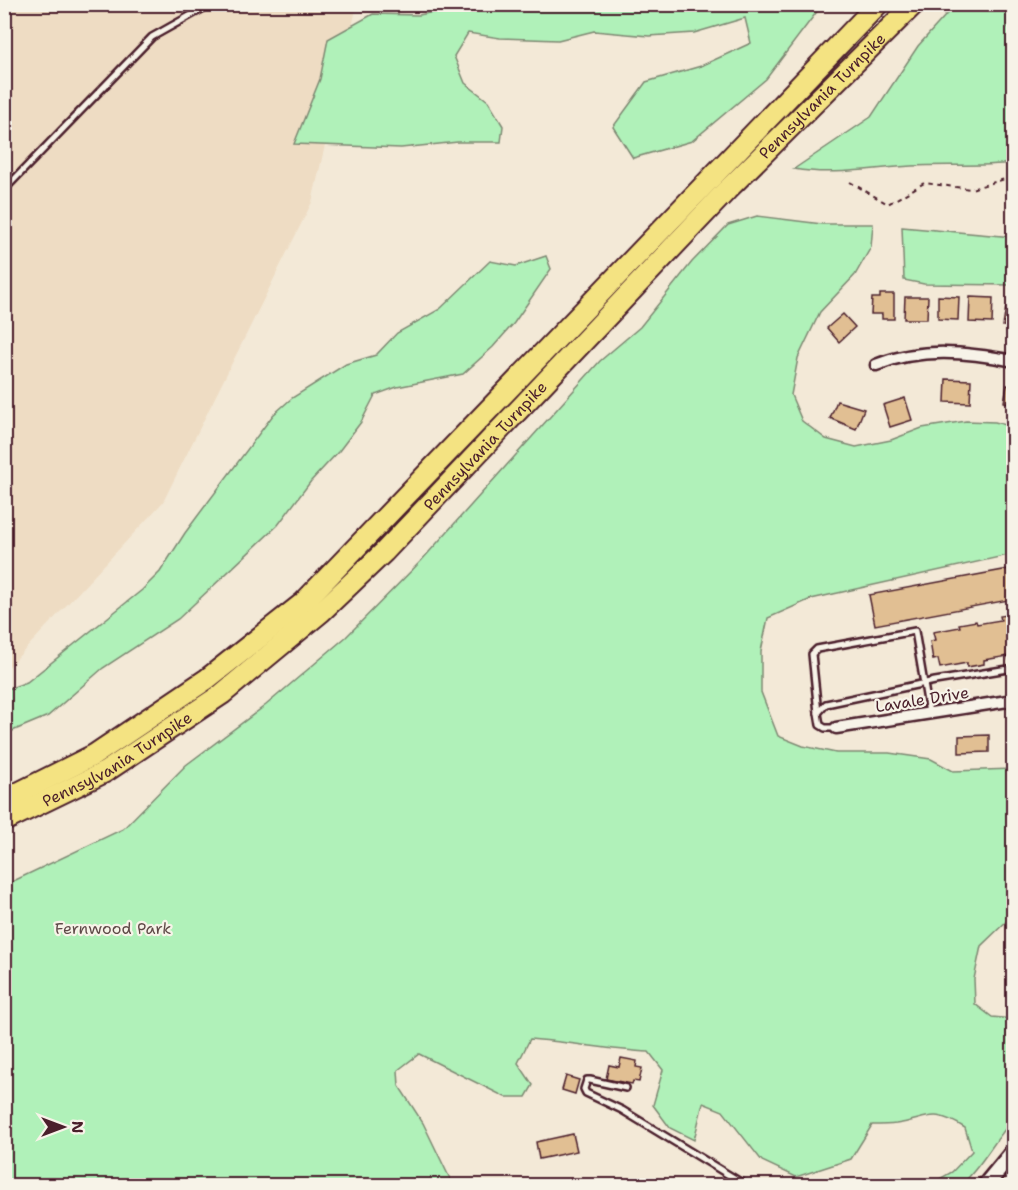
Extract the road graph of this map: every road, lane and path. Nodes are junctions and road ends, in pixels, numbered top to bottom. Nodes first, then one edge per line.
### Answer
1 (211, 4) edge
2 (878, 4) edge
3 (914, 4) edge
4 (1014, 181) edge
5 (850, 182) dead end
6 (4, 190) edge
7 (1014, 361) edge
8 (876, 365) dead end
9 (1014, 669) edge
10 (922, 684) junction
11 (1014, 700) edge
12 (818, 713) junction
13 (929, 713) junction
14 (836, 728) joint
15 (4, 800) edge
16 (4, 821) edge
17 (626, 1088) dead end
18 (1014, 1151) edge
19 (747, 1185) edge
20 (985, 1185) edge

1 - 6 lane
2 - 15 highway, Pennsylvania Turnpike
3 - 16 highway, Pennsylvania Turnpike
4 - 5 path
7 - 8 street
9 - 10 lane
10 - 12 lane
10 - 12 lane
10 - 13 lane
11 - 13 street, Lavale Drive
12 - 14 lane
13 - 14 street, Lavale Drive
17 - 19 lane
18 - 20 main road

